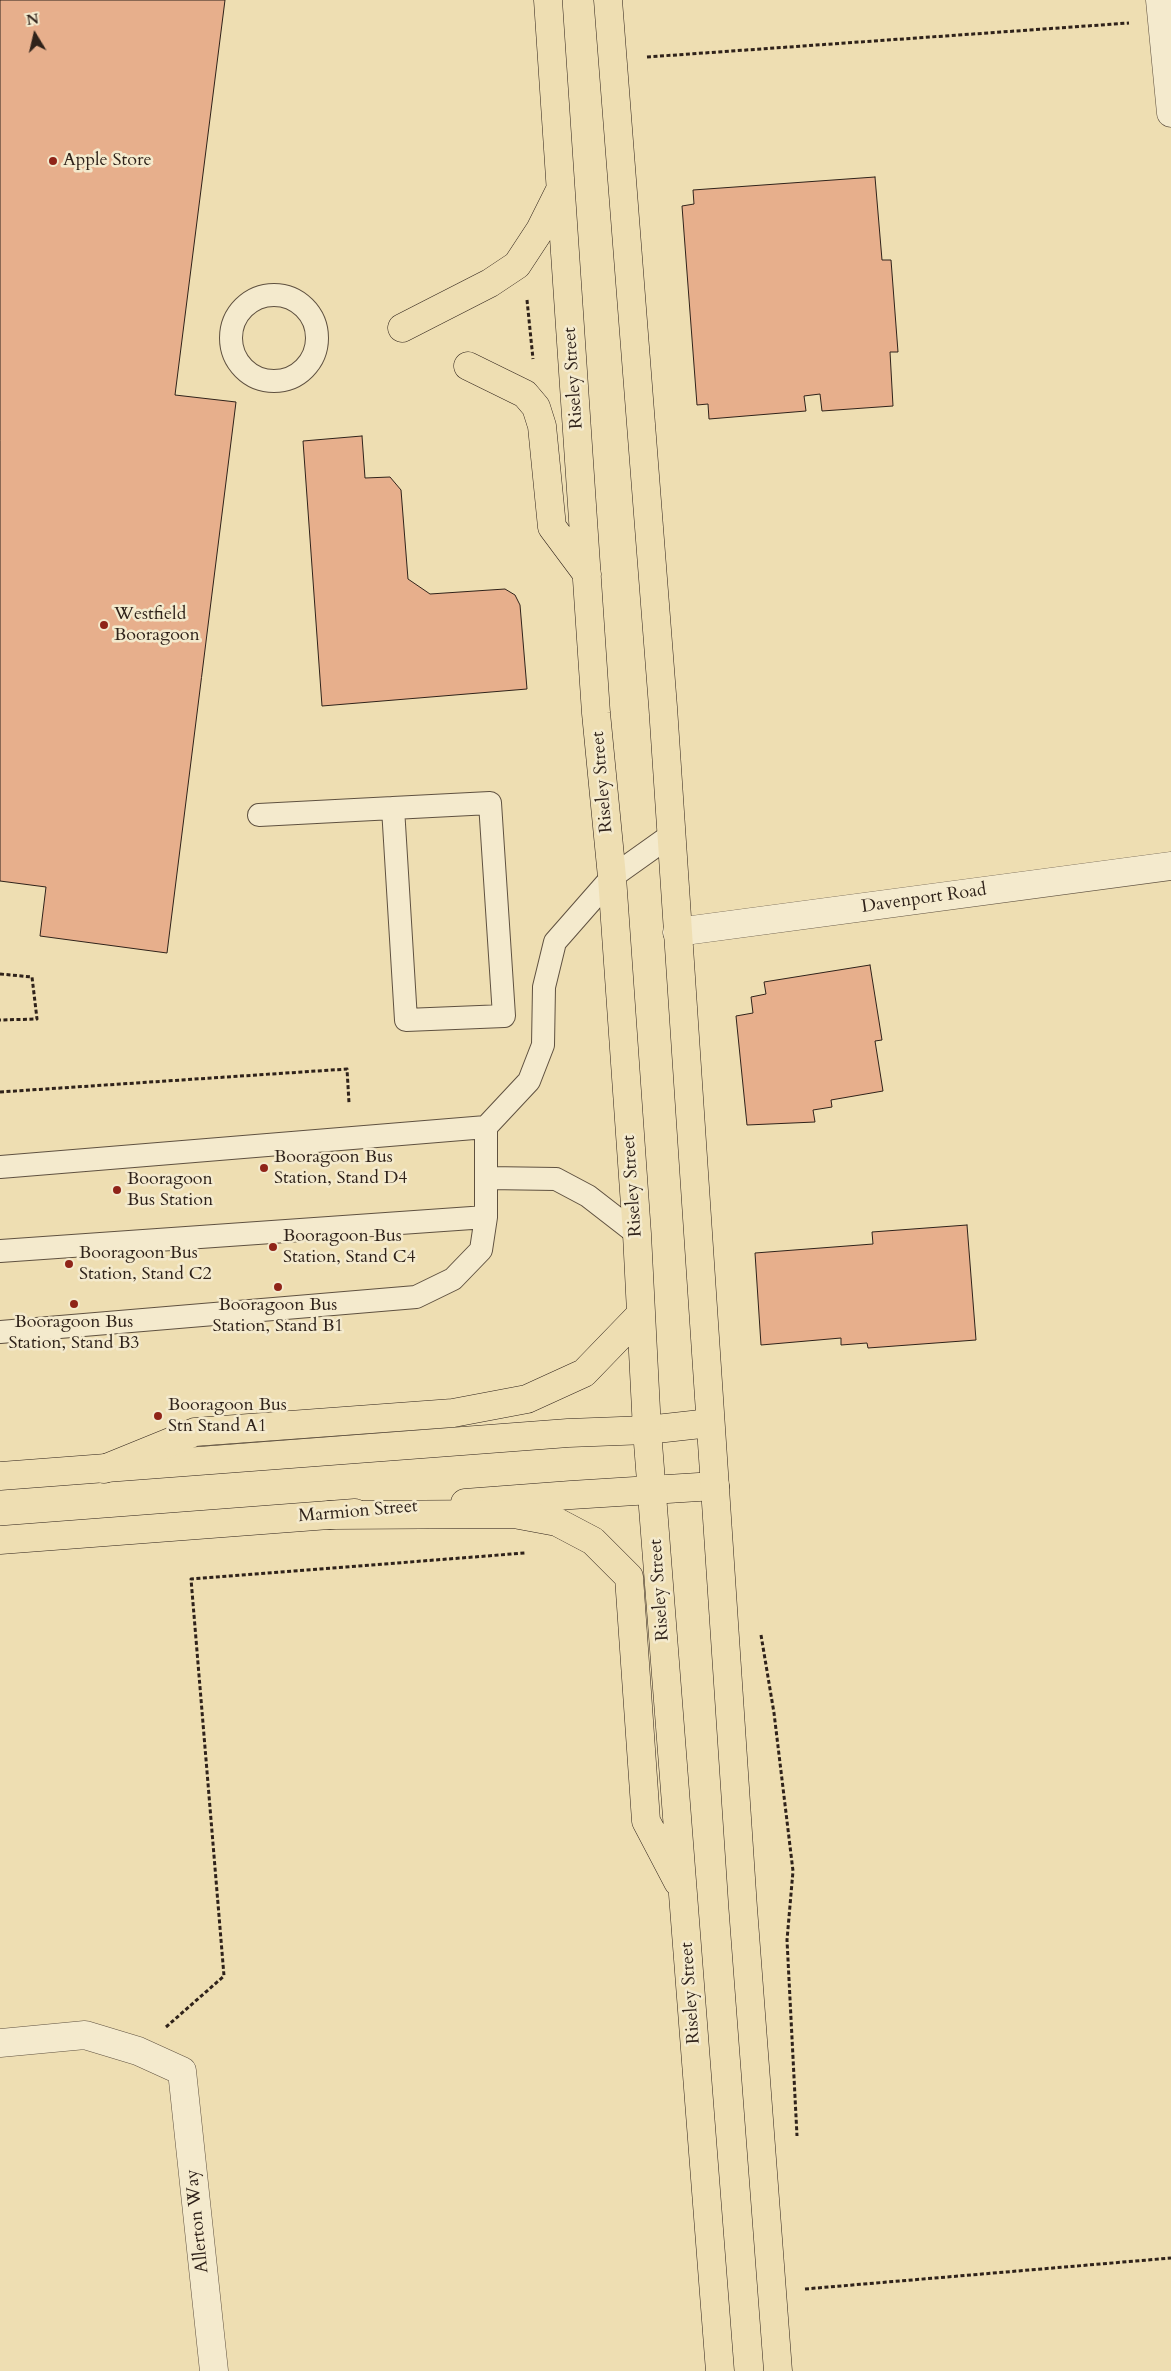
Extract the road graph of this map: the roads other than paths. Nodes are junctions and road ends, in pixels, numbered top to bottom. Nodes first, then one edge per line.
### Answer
1 (548, 0) edge
2 (608, 0) edge
3 (1161, 10) edge
4 (1171, 114) edge
5 (561, 189) junction
6 (402, 328) dead end
7 (468, 366) dead end
8 (587, 574) junction
9 (393, 808) junction
10 (259, 815) dead end
11 (671, 835) junction
12 (1171, 866) edge
13 (612, 878) junction
14 (677, 932) junction
15 (486, 1127) junction
16 (0, 1167) edge
17 (488, 1178) junction
18 (486, 1218) junction
19 (637, 1234) junction
20 (0, 1251) edge
21 (641, 1314) junction
22 (0, 1332) edge
23 (710, 1423) junction
24 (647, 1430) junction
25 (104, 1469) junction
26 (0, 1476) edge
27 (715, 1486) junction
28 (652, 1490) junction
29 (330, 1515) junction
30 (0, 1540) edge
31 (684, 1892) junction
32 (0, 2042) edge
33 (214, 2371) edge
34 (720, 2371) edge
35 (778, 2371) edge

1 - 5 main road, Riseley Street
2 - 11 main road
3 - 4 street
5 - 6 main road
5 - 8 main road, Riseley Street
7 - 8 main road
8 - 13 main road, Riseley Street
9 - 9 lane
9 - 10 lane
11 - 13 lane
11 - 14 main road
12 - 14 street, Davenport Road
13 - 15 lane
13 - 19 main road, Riseley Street
14 - 23 main road
15 - 16 lane
15 - 17 lane
17 - 18 lane
17 - 19 lane
18 - 20 lane
18 - 22 lane
19 - 21 main road, Riseley Street
21 - 24 main road, Riseley Street
21 - 25 main road
23 - 24 main road
23 - 27 main road
24 - 25 main road
24 - 28 main road, Riseley Street
25 - 26 main road
27 - 28 main road, Marmion Street
27 - 35 main road
28 - 29 main road, Marmion Street
28 - 31 main road, Riseley Street
29 - 30 main road, Marmion Street
29 - 31 main road
31 - 34 main road, Riseley Street
32 - 33 street, Allerton Way

